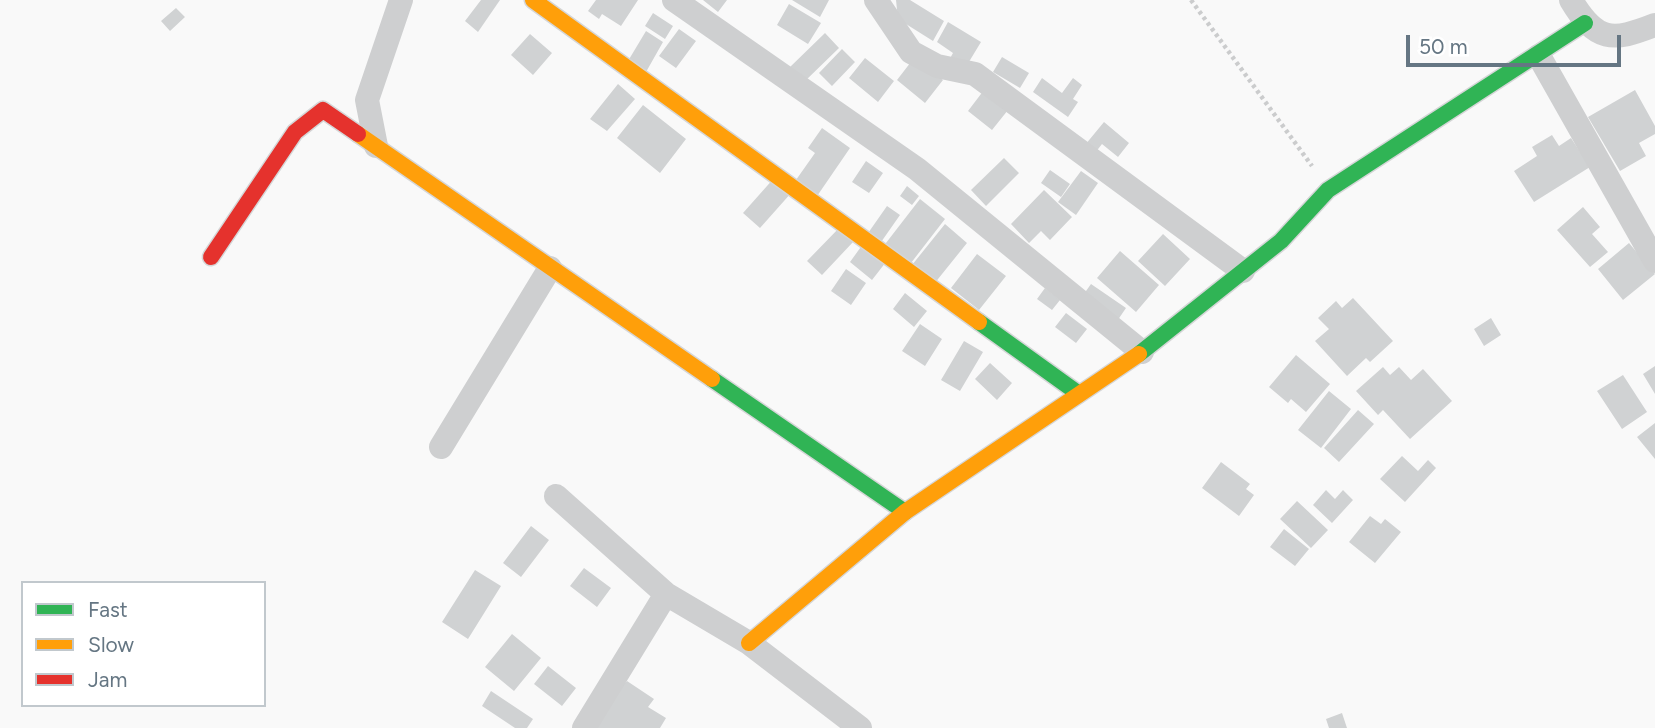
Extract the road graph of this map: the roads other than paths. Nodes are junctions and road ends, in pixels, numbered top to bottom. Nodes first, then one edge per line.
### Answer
1 (401, 0) edge
2 (533, 0) edge
3 (674, 0) edge
4 (876, 0) edge
5 (1571, 0) edge
6 (1585, 23) junction
7 (1655, 25) edge
8 (1539, 56) junction
9 (376, 146) junction
10 (211, 257) dead end
11 (1655, 261) edge
12 (550, 268) junction
13 (1243, 271) junction
14 (1142, 352) junction
15 (1079, 394) junction
16 (440, 447) dead end
17 (556, 496) dead end
18 (905, 512) junction
19 (666, 594) junction
20 (748, 643) junction
21 (584, 728) edge
22 (860, 728) edge

1 - 9 street
2 - 15 street
3 - 14 street
4 - 13 street
5 - 6 street
6 - 7 street
6 - 8 street
8 - 11 street
8 - 13 street
9 - 10 street
9 - 12 street
12 - 16 street
12 - 18 street
13 - 14 street
14 - 15 street
15 - 18 street
17 - 19 street
18 - 20 street
19 - 20 street
19 - 21 street
20 - 22 street

